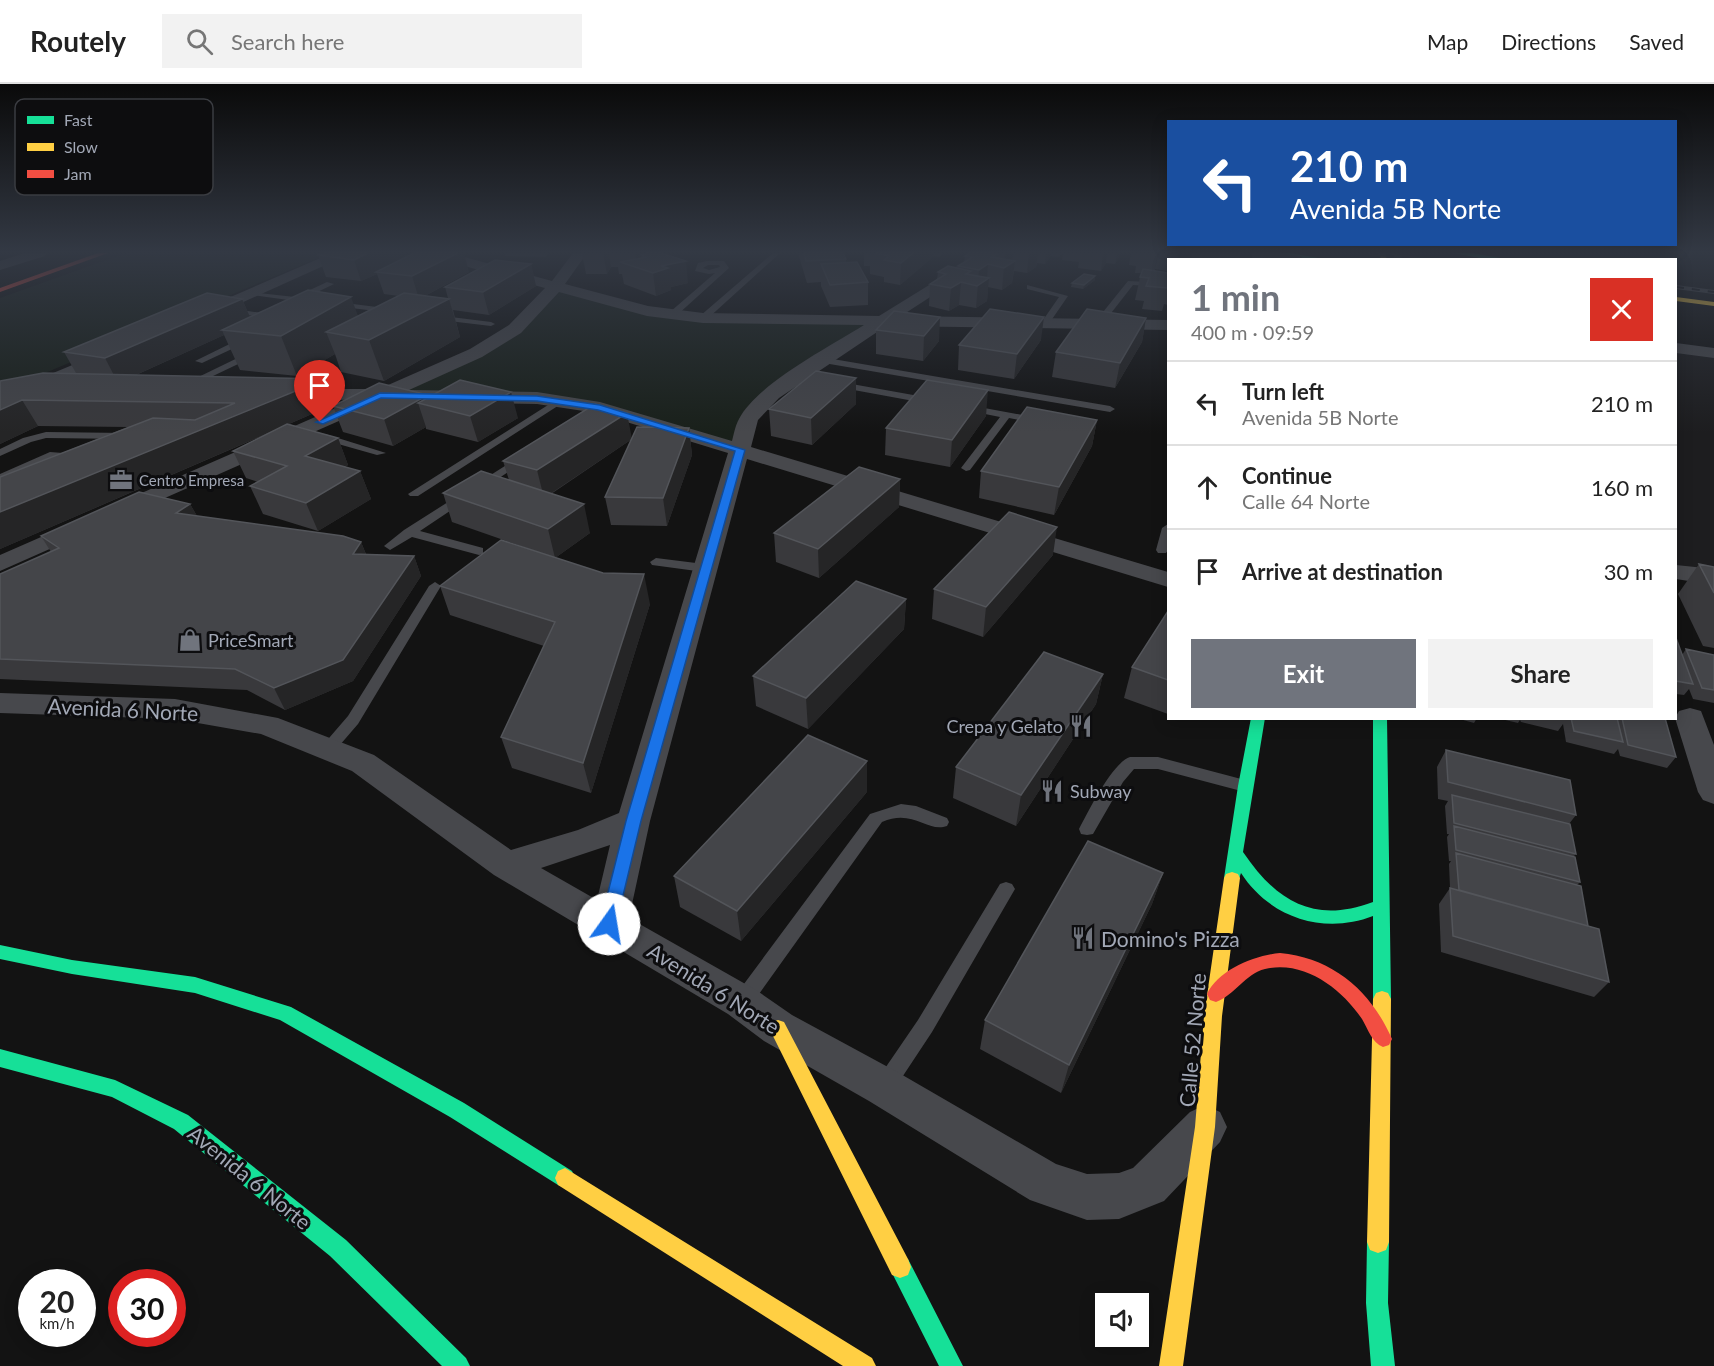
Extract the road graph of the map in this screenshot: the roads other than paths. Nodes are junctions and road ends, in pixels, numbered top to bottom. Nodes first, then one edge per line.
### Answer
1 (207, 313) edge
2 (244, 313) edge
3 (530, 313) edge
4 (663, 313) edge
5 (709, 313) edge
6 (892, 313) edge
7 (1053, 313) edge
8 (1107, 313) edge
9 (673, 314) joint
10 (423, 315) edge
11 (703, 318) junction
12 (882, 319) junction
13 (184, 323) edge
14 (1046, 323) junction
15 (491, 324) edge
16 (1098, 324) junction
17 (1167, 325) edge
18 (271, 326) edge
19 (261, 331) edge
20 (130, 346) edge
21 (1677, 348) edge
22 (263, 349) edge
23 (1714, 353) edge
24 (821, 360) junction
25 (199, 361) dead end
26 (795, 377) junction
27 (33, 388) junction
28 (80, 389) edge
29 (175, 390) joint
30 (220, 391) edge
31 (277, 393) edge
32 (380, 395) junction
33 (562, 400) junction
34 (0, 402) edge
35 (938, 403) edge
36 (960, 407) edge
37 (1110, 409) dead end
38 (1006, 415) junction
39 (1049, 422) edge
40 (300, 430) junction
41 (135, 437) edge
42 (740, 450) junction
43 (0, 453) edge
44 (381, 453) edge
45 (529, 454) edge
46 (85, 457) edge
47 (966, 468) dead end
48 (0, 478) edge
49 (414, 494) dead end
50 (408, 532) junction
51 (1167, 532) edge
52 (390, 546) dead end
53 (1162, 550) dead end
54 (479, 551) dead end
55 (656, 562) dead end
56 (0, 564) edge
57 (704, 568) junction
58 (1677, 572) edge
59 (1714, 578) edge
60 (1167, 580) edge
61 (435, 585) dead end
62 (0, 703) edge
63 (1693, 719) edge
64 (1258, 720) edge
65 (1380, 720) edge
66 (328, 749) junction
67 (1245, 786) junction
68 (1714, 792) edge
69 (633, 821) junction
70 (940, 822) dead end
71 (1087, 830) dead end
72 (1237, 855) junction
73 (506, 865) junction
74 (1006, 889) dead end
75 (1380, 906) junction
76 (609, 924) junction
77 (0, 952) edge
78 (1216, 994) junction
79 (742, 1002) junction
80 (778, 1028) junction
81 (1383, 1039) junction
82 (0, 1058) edge
83 (884, 1087) junction
84 (1205, 1127) junction
85 (458, 1366) edge
86 (864, 1366) edge
87 (951, 1366) edge
88 (1171, 1366) edge
89 (1383, 1366) edge

1 - 13 street
2 - 18 lane
3 - 32 street
4 - 9 street
5 - 11 lane
6 - 12 street
7 - 14 lane
8 - 16 lane
9 - 11 street
10 - 15 lane
11 - 12 street
12 - 14 street
12 - 24 street
14 - 16 street
16 - 17 street
19 - 25 lane
20 - 27 street
21 - 23 street
22 - 29 lane
24 - 26 street
24 - 37 lane
26 - 35 lane
26 - 42 street
27 - 28 street
27 - 34 street
29 - 30 street
31 - 32 street
32 - 33 street
32 - 40 street
33 - 42 street
33 - 49 lane
36 - 38 lane
38 - 39 lane
38 - 47 lane
40 - 44 lane
40 - 56 street
41 - 43 lane
42 - 57 street
42 - 60 street
45 - 50 lane
46 - 48 lane
50 - 52 lane
50 - 54 lane
51 - 53 lane
55 - 57 lane
57 - 69 street
58 - 59 street
61 - 66 lane
62 - 66 street, Avenida 6 Norte
63 - 68 street
64 - 67 main road, Calle 52 Norte
65 - 75 main road
66 - 73 street, Avenida 6 Norte
67 - 71 lane
67 - 72 main road, Calle 52 Norte
69 - 73 street
69 - 76 street
70 - 79 lane
72 - 75 main road
72 - 78 main road, Calle 52 Norte
73 - 76 street, Avenida 6 Norte
74 - 83 lane
75 - 81 main road
76 - 79 street, Avenida 6 Norte
77 - 86 main road
78 - 81 main road
78 - 84 main road, Calle 52 Norte
79 - 80 street, Avenida 6 Norte
80 - 83 street, Avenida 6 Norte
80 - 87 main road
81 - 89 main road
82 - 85 main road, Avenida 6 Norte
83 - 84 street, Avenida 6 Norte
84 - 88 main road, Calle 52 Norte

